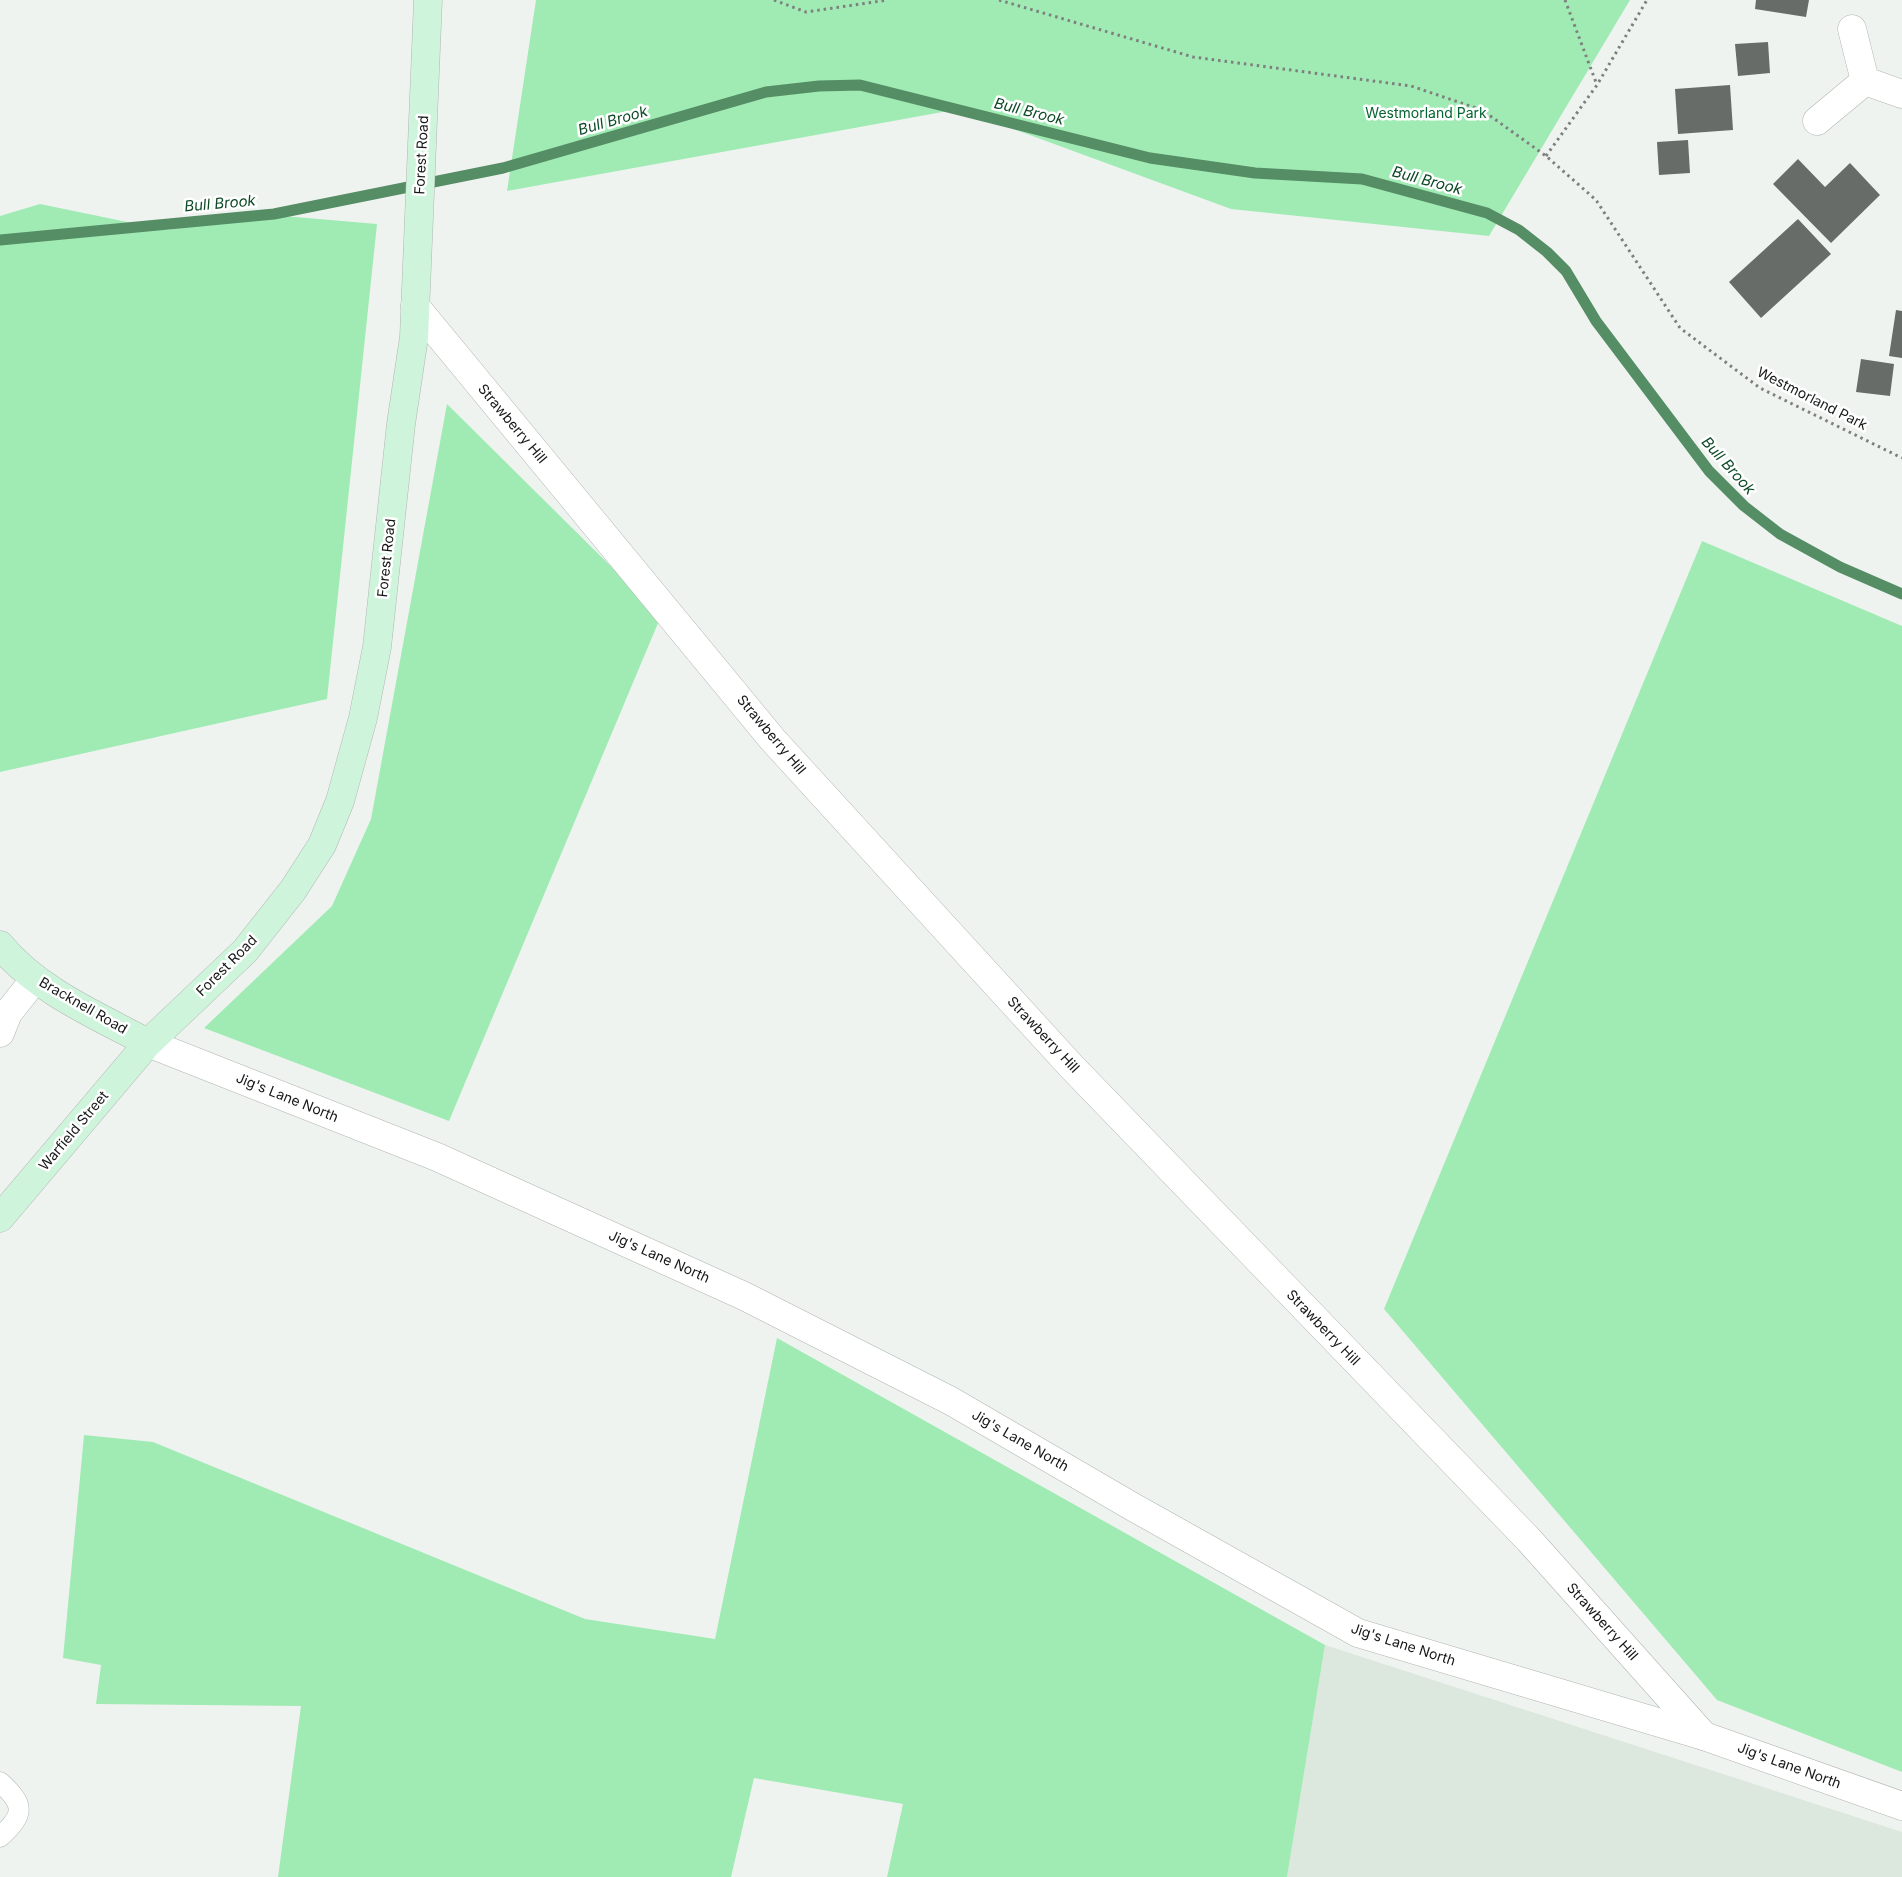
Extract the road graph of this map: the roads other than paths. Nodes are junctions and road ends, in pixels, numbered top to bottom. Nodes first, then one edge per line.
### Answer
1 (428, 0) edge
2 (1852, 29) dead end
3 (1865, 81) junction
4 (1902, 94) edge
5 (1817, 120) dead end
6 (415, 306) junction
7 (0, 945) edge
8 (35, 978) junction
9 (0, 1033) edge
10 (148, 1043) junction
11 (0, 1218) edge
12 (1704, 1736) junction
13 (0, 1782) edge
14 (1902, 1806) edge
15 (0, 1837) edge

1 - 6 main road, Forest Road
2 - 3 street
3 - 4 street
3 - 5 street
6 - 10 main road, Forest Road
6 - 12 street, Strawberry Hill
7 - 8 main road, Bracknell Road
8 - 9 street
8 - 10 main road, Bracknell Road
10 - 11 main road, Warfield Street
10 - 12 street, Jig's Lane North
12 - 14 street, Jig's Lane North
13 - 15 lane

